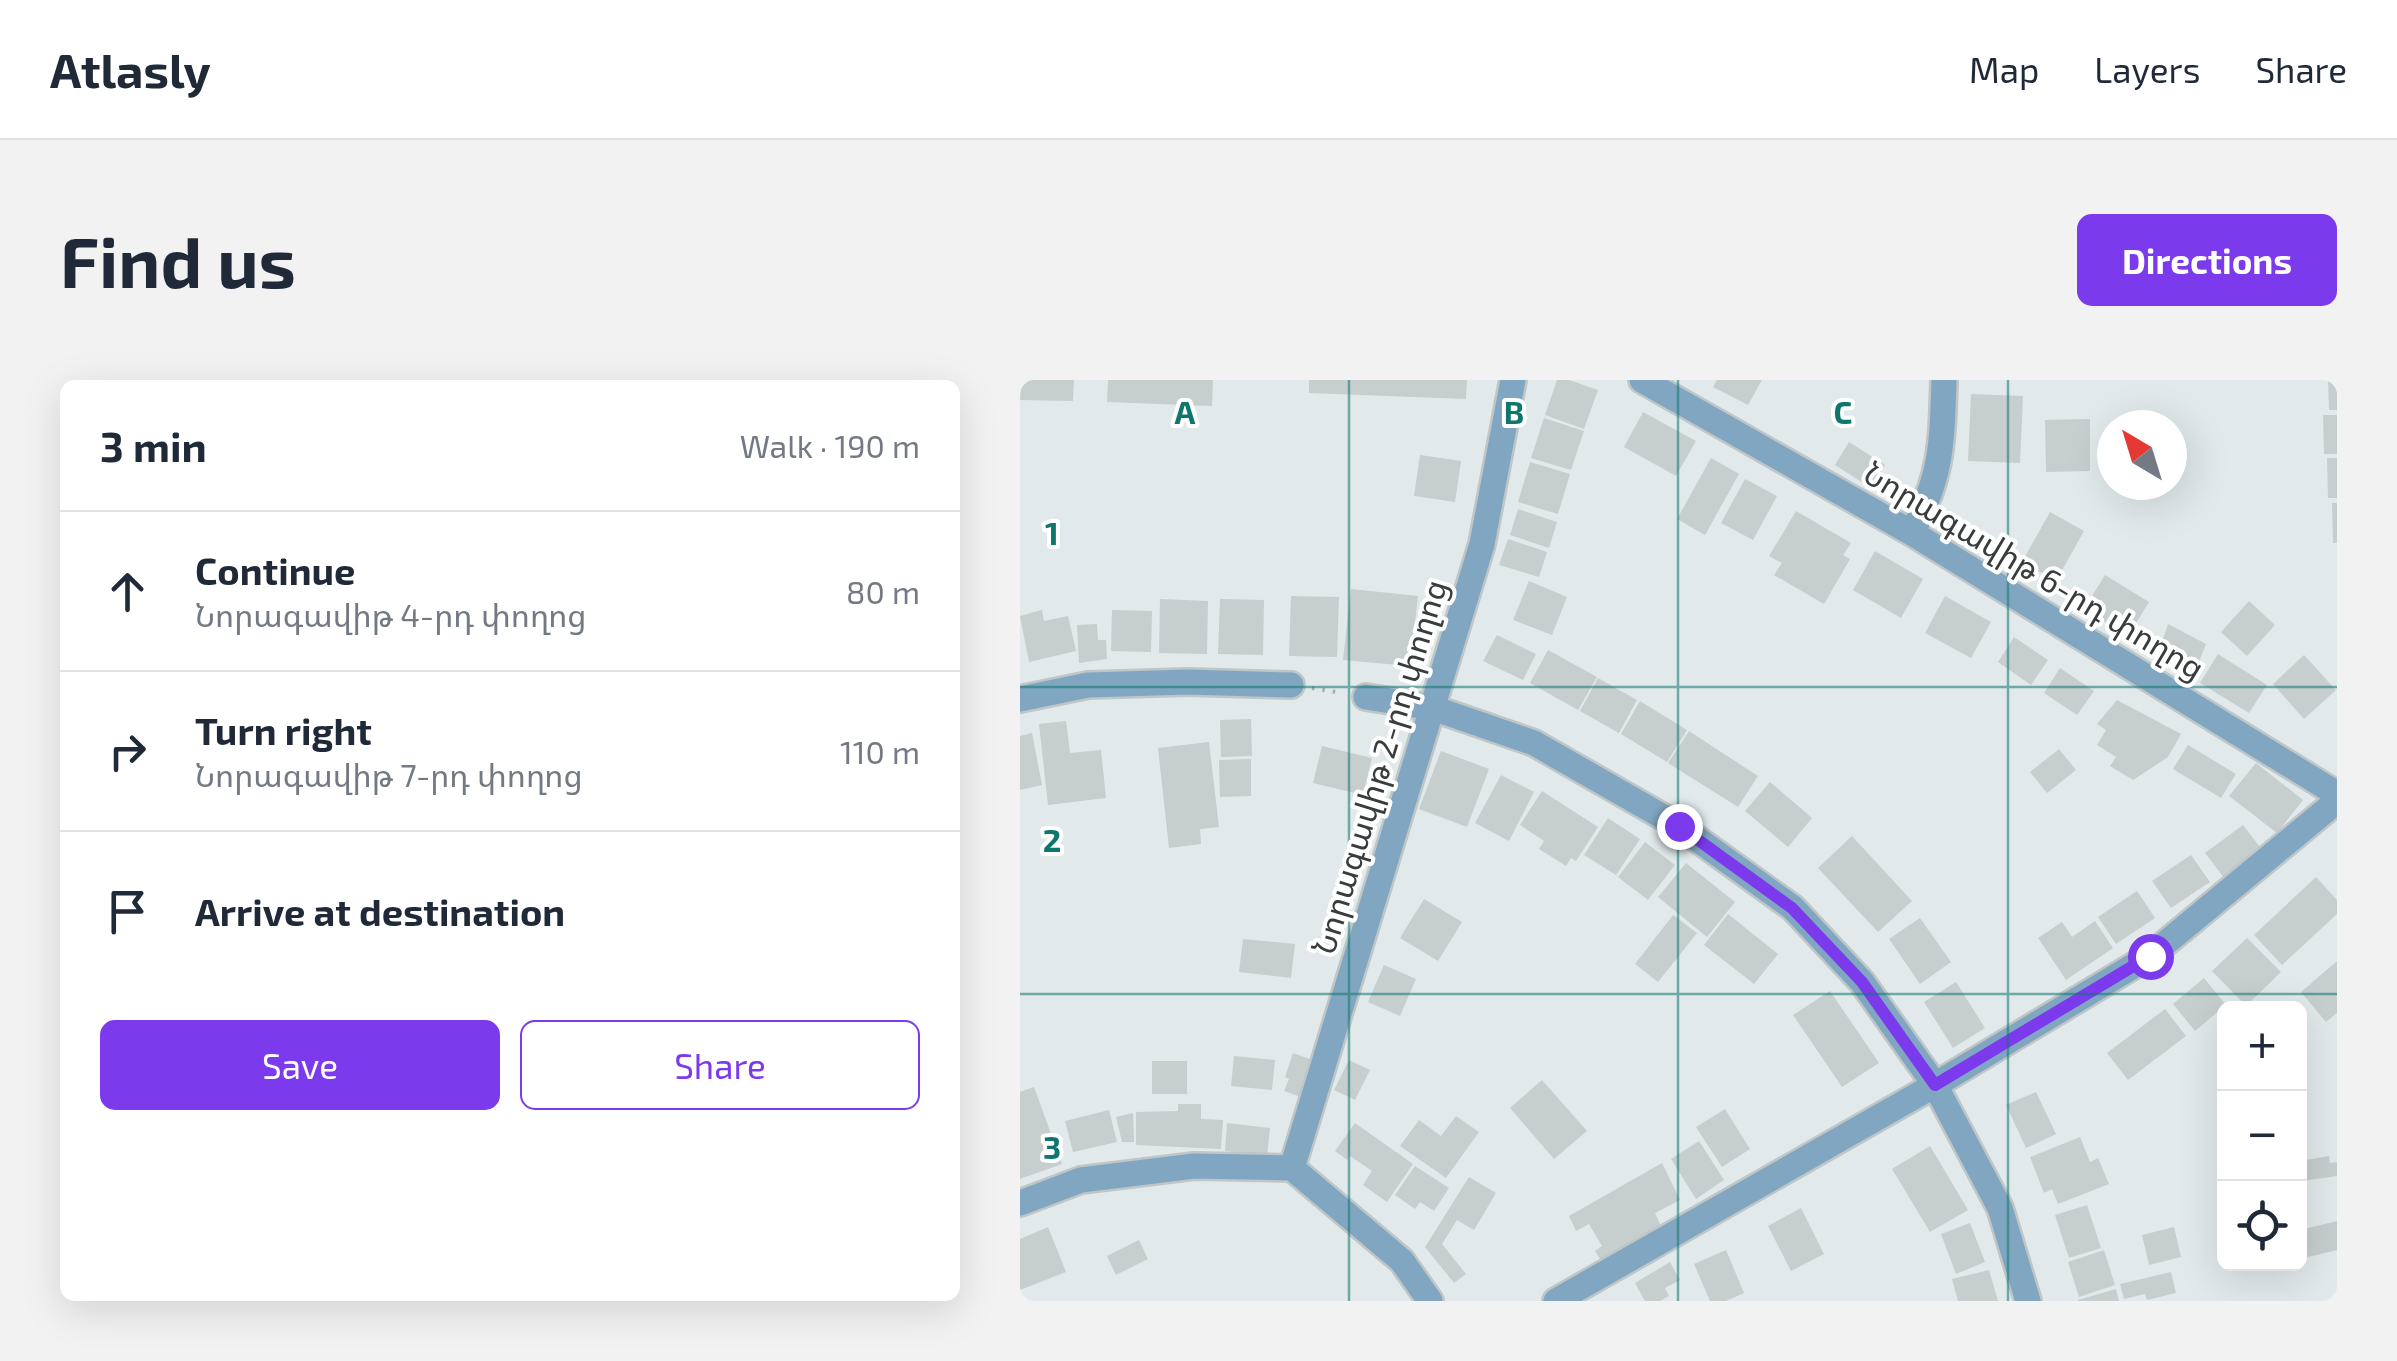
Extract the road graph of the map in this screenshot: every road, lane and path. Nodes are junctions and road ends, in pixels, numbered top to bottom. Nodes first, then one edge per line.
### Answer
1 (1513, 380) edge
2 (1642, 380) edge
3 (1944, 380) edge
4 (1912, 533) junction
5 (1291, 684) joint
6 (1366, 697) joint
7 (1020, 699) edge
8 (1433, 708) junction
9 (2337, 797) edge
10 (1935, 1085) junction
11 (1292, 1168) junction
12 (1020, 1204) edge
13 (1430, 1301) edge
14 (1556, 1301) edge
15 (2028, 1301) edge

1 - 8 street, Նորագավիթ 2-րդ փողոց
2 - 4 street, Նորագավիթ 6-րդ փողոց
3 - 4 street
4 - 9 street, Նորագավիթ 6-րդ փողոց
5 - 6 path
5 - 7 street
6 - 8 street
8 - 10 street
8 - 11 street, Նորագավիթ 2-րդ փողոց
9 - 10 street
10 - 14 street
10 - 15 street
11 - 12 street
11 - 13 street

